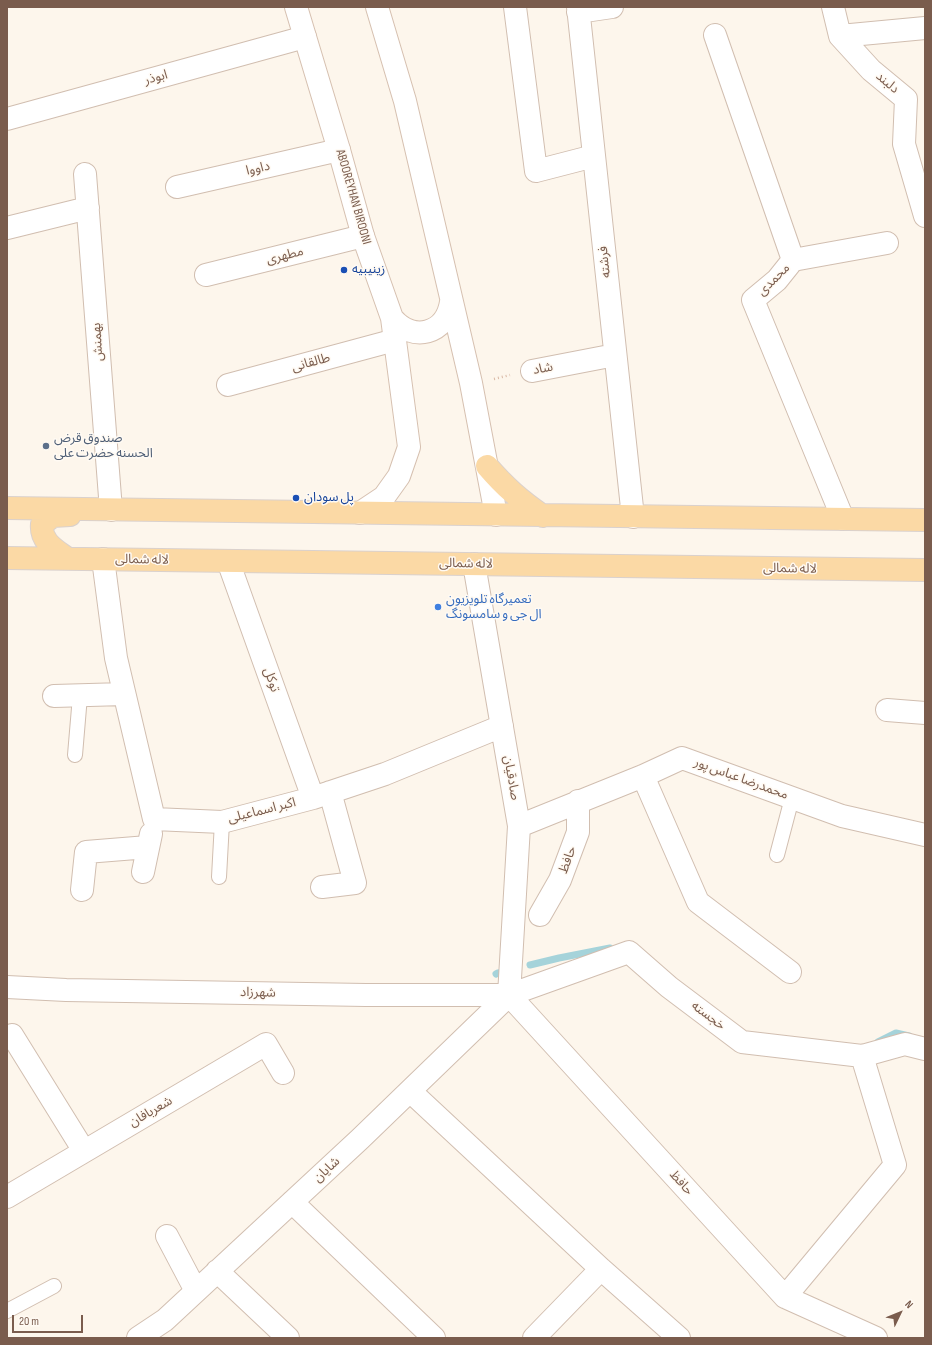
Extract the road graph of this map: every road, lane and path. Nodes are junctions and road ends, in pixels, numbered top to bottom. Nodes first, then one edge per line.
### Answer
1 (296, 7) edge
2 (377, 7) edge
3 (515, 7) edge
4 (612, 7) edge
5 (833, 7) edge
6 (578, 9) edge
7 (925, 28) edge
8 (715, 35) dead end
9 (840, 36) junction
10 (306, 37) junction
11 (7, 119) edge
12 (339, 150) junction
13 (594, 156) junction
14 (85, 174) dead end
15 (177, 187) dead end
16 (88, 208) junction
17 (925, 216) edge
18 (7, 228) edge
19 (363, 236) junction
20 (887, 243) dead end
21 (793, 260) junction
22 (206, 276) dead end
23 (451, 302) junction
24 (392, 318) junction
25 (395, 340) junction
26 (615, 356) junction
27 (532, 371) joint
28 (470, 383) junction
29 (228, 385) dead end
30 (486, 466) junction
31 (7, 508) edge
32 (105, 510) junction
33 (360, 513) junction
34 (496, 515) junction
35 (543, 516) junction
36 (633, 516) junction
37 (843, 519) junction
38 (925, 520) edge
39 (7, 558) edge
40 (68, 559) junction
41 (103, 559) junction
42 (228, 561) junction
43 (474, 564) junction
44 (925, 570) edge
45 (124, 694) junction
46 (54, 696) dead end
47 (80, 696) junction
48 (887, 710) dead end
49 (925, 712) edge
50 (502, 726) junction
51 (75, 755) dead end
52 (642, 776) junction
53 (322, 795) junction
54 (792, 798) junction
55 (578, 801) junction
56 (154, 819) junction
57 (222, 822) junction
58 (519, 826) junction
59 (925, 835) edge
60 (148, 847) junction
61 (777, 855) dead end
62 (143, 872) dead end
63 (219, 877) dead end
64 (322, 887) dead end
65 (82, 890) dead end
66 (540, 915) dead end
67 (790, 972) dead end
68 (7, 987) edge
69 (510, 995) junction
70 (12, 1035) dead end
71 (925, 1049) edge
72 (862, 1056) junction
73 (283, 1073) dead end
74 (410, 1091) junction
75 (84, 1151) junction
76 (7, 1197) edge
77 (292, 1202) junction
78 (167, 1236) dead end
79 (601, 1268) junction
80 (217, 1271) junction
81 (54, 1286) dead end
82 (196, 1291) junction
83 (785, 1297) junction
84 (7, 1311) edge
85 (138, 1338) edge
86 (288, 1338) edge
87 (434, 1338) edge
88 (534, 1338) edge
89 (679, 1338) edge
90 (876, 1338) edge

1 - 10 street, ABOOREYHAN BIROONI
2 - 23 street
3 - 13 street
4 - 6 street
5 - 9 street, دلبند
6 - 13 street, فرشته
7 - 9 street
8 - 21 street, محمدی
9 - 17 street, دلبند
10 - 11 street, ابوذر
10 - 12 street, ABOOREYHAN BIROONI
12 - 15 street, داووا
12 - 19 street, ABOOREYHAN BIROONI
13 - 26 street, فرشته
14 - 16 street, بهمنش
16 - 18 street
16 - 32 street, بهمنش
19 - 22 street, مطهری
19 - 24 street, ABOOREYHAN BIROONI
20 - 21 street
21 - 37 street, محمدی
23 - 24 street
23 - 28 street
24 - 25 street, ABOOREYHAN BIROONI
25 - 29 street, طالقانی
25 - 33 street, ABOOREYHAN BIROONI
26 - 27 street, شاد
26 - 36 street, فرشته
27 - 28 path, شاد
28 - 30 street
30 - 34 street
30 - 35 main road
31 - 32 main road
32 - 33 main road
32 - 40 main road
33 - 34 main road
34 - 35 main road
35 - 36 main road
36 - 37 main road
37 - 38 main road
39 - 40 main road, لاله شمالی
40 - 41 main road, لاله شمالی
41 - 42 main road, لاله شمالی
41 - 45 street
42 - 43 main road, لاله شمالی
42 - 53 street, توکل
43 - 44 main road, لاله شمالی
43 - 50 street, صادقیان
45 - 47 street
45 - 56 street
46 - 47 street
47 - 51 lane
48 - 49 street
50 - 53 street, اکبر اسماعیلی
50 - 58 street, صادقیان
52 - 54 street, محمدرضا عباس پور
52 - 55 street, محمدرضا عباس پور
52 - 67 street
53 - 57 street, اکبر اسماعیلی
53 - 64 street, توکل
54 - 59 street, محمدرضا عباس پور
54 - 61 lane
55 - 58 street, محمدرضا عباس پور
55 - 66 street, حافظ
56 - 57 street, اکبر اسماعیلی
56 - 60 street
57 - 63 lane
58 - 69 street, صادقیان
60 - 62 street
60 - 65 street
68 - 69 street, شهرزاد
69 - 72 street, خجسته
69 - 74 street, شایان
69 - 83 street, حافظ
70 - 75 street
71 - 72 street, خجسته
72 - 83 street
73 - 75 street, شعربافان
74 - 77 street, شایان
74 - 79 street
75 - 76 street, شعربافان
77 - 80 street, شایان
77 - 87 street
78 - 82 street
79 - 88 street
79 - 89 street
80 - 82 street, شایان
80 - 86 street
81 - 84 lane
82 - 85 street, شایان
83 - 90 street, حافظ

